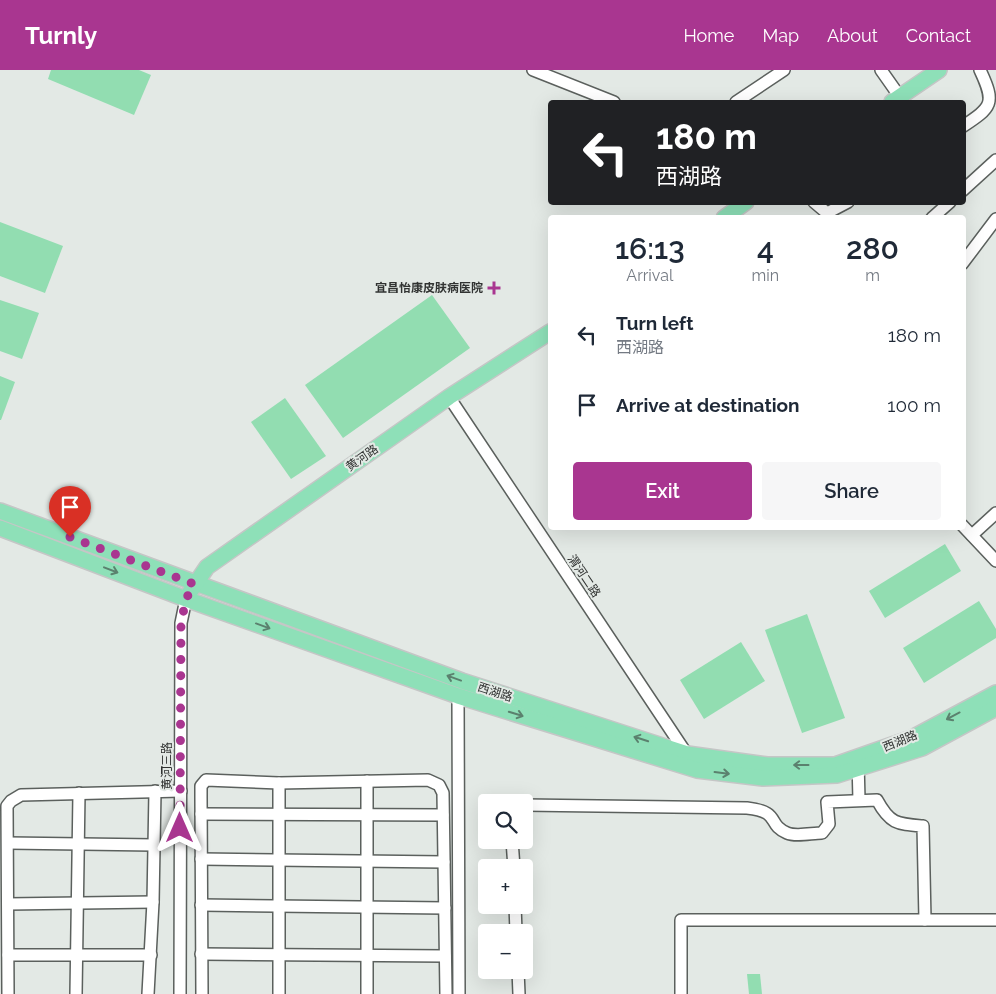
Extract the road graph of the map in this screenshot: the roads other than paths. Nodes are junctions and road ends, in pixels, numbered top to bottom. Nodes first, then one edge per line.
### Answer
1 (533, 70) edge
2 (784, 70) edge
3 (882, 70) edge
4 (939, 70) edge
5 (980, 70) edge
6 (609, 100) edge
7 (739, 100) edge
8 (896, 100) edge
9 (966, 124) edge
10 (996, 160) edge
11 (966, 187) edge
12 (742, 205) edge
13 (818, 205) edge
14 (842, 205) edge
15 (947, 205) edge
16 (728, 215) edge
17 (935, 215) edge
18 (996, 219) edge
19 (966, 259) edge
20 (548, 333) edge
21 (449, 398) junction
22 (0, 511) edge
23 (996, 513) edge
24 (0, 528) edge
25 (966, 529) edge
26 (972, 535) junction
27 (996, 561) edge
28 (194, 584) junction
29 (186, 599) junction
30 (996, 693) edge
31 (458, 696) junction
32 (996, 708) edge
33 (687, 754) junction
34 (858, 762) junction
35 (697, 770) junction
36 (367, 781) junction
37 (279, 784) junction
38 (155, 791) junction
39 (181, 791) junction
40 (79, 793) junction
41 (859, 800) junction
42 (533, 805) edge
43 (201, 814) junction
44 (279, 814) junction
45 (367, 815) junction
46 (443, 815) junction
47 (8, 844) junction
48 (78, 844) junction
49 (154, 845) junction
50 (201, 859) junction
51 (279, 860) junction
52 (367, 861) junction
53 (444, 862) junction
54 (153, 902) junction
55 (77, 903) junction
56 (8, 904) junction
57 (201, 905) junction
58 (279, 906) junction
59 (367, 907) junction
60 (445, 908) junction
61 (925, 920) junction
62 (996, 920) edge
63 (201, 954) junction
64 (8, 955) junction
65 (76, 955) junction
66 (151, 955) junction
67 (279, 955) junction
68 (367, 956) junction
69 (445, 956) junction
70 (518, 979) edge
71 (8, 994) edge
72 (76, 994) edge
73 (148, 994) edge
74 (180, 994) edge
75 (202, 994) edge
76 (279, 994) edge
77 (367, 994) edge
78 (446, 994) edge
79 (459, 994) edge
80 (519, 994) edge
81 (681, 994) edge

1 - 6 street
2 - 7 street
3 - 8 street
4 - 8 main road
5 - 9 street
10 - 11 street
12 - 16 main road
13 - 14 street
15 - 17 street
18 - 19 street
20 - 21 main road, 黄河路
21 - 28 main road, 黄河路
21 - 33 street, 渭河二路
22 - 28 main road, 西湖路
23 - 26 street
24 -> 29 main road, 西湖路
25 - 26 street
26 - 27 street
28 - 29 main road, 黄河路
33 -> 28 main road, 西湖路
29 -> 31 main road, 西湖路
29 - 39 street, 黄河三路
30 -> 34 main road, 西湖路
31 -> 35 main road, 西湖路
31 - 79 street
32 - 34 main road, 西湖路
34 -> 33 main road, 西湖路
33 - 35 street, 渭河二路
35 -> 34 main road, 西湖路
34 - 41 street
36 - 37 street
36 - 45 street
36 - 46 street
37 - 43 street
37 - 44 street
38 - 39 street
38 - 40 street
38 - 49 street
39 - 74 street, 黄河三路
40 - 47 street
40 - 48 street
41 - 42 street
41 - 61 street
43 - 44 street
43 - 50 street
44 - 45 street
44 - 51 street
45 - 46 street
45 - 52 street
46 - 53 street
47 - 48 street
47 - 56 street
48 - 49 street
48 - 55 street
49 - 54 street
50 - 51 street
50 - 57 street
51 - 52 street
51 - 58 street
52 - 53 street
52 - 59 street
53 - 60 street
54 - 55 street
54 - 66 street
55 - 56 street
55 - 65 street
56 - 64 street
57 - 58 street
57 - 63 street
58 - 59 street
58 - 67 street
59 - 60 street
59 - 68 street
60 - 69 street
61 - 62 street
61 - 81 street
63 - 67 street
63 - 75 street
64 - 65 street
64 - 71 street
65 - 66 street
65 - 72 street
66 - 73 street
67 - 68 street
67 - 76 street
68 - 69 street
68 - 77 street
69 - 78 street
70 - 80 street

